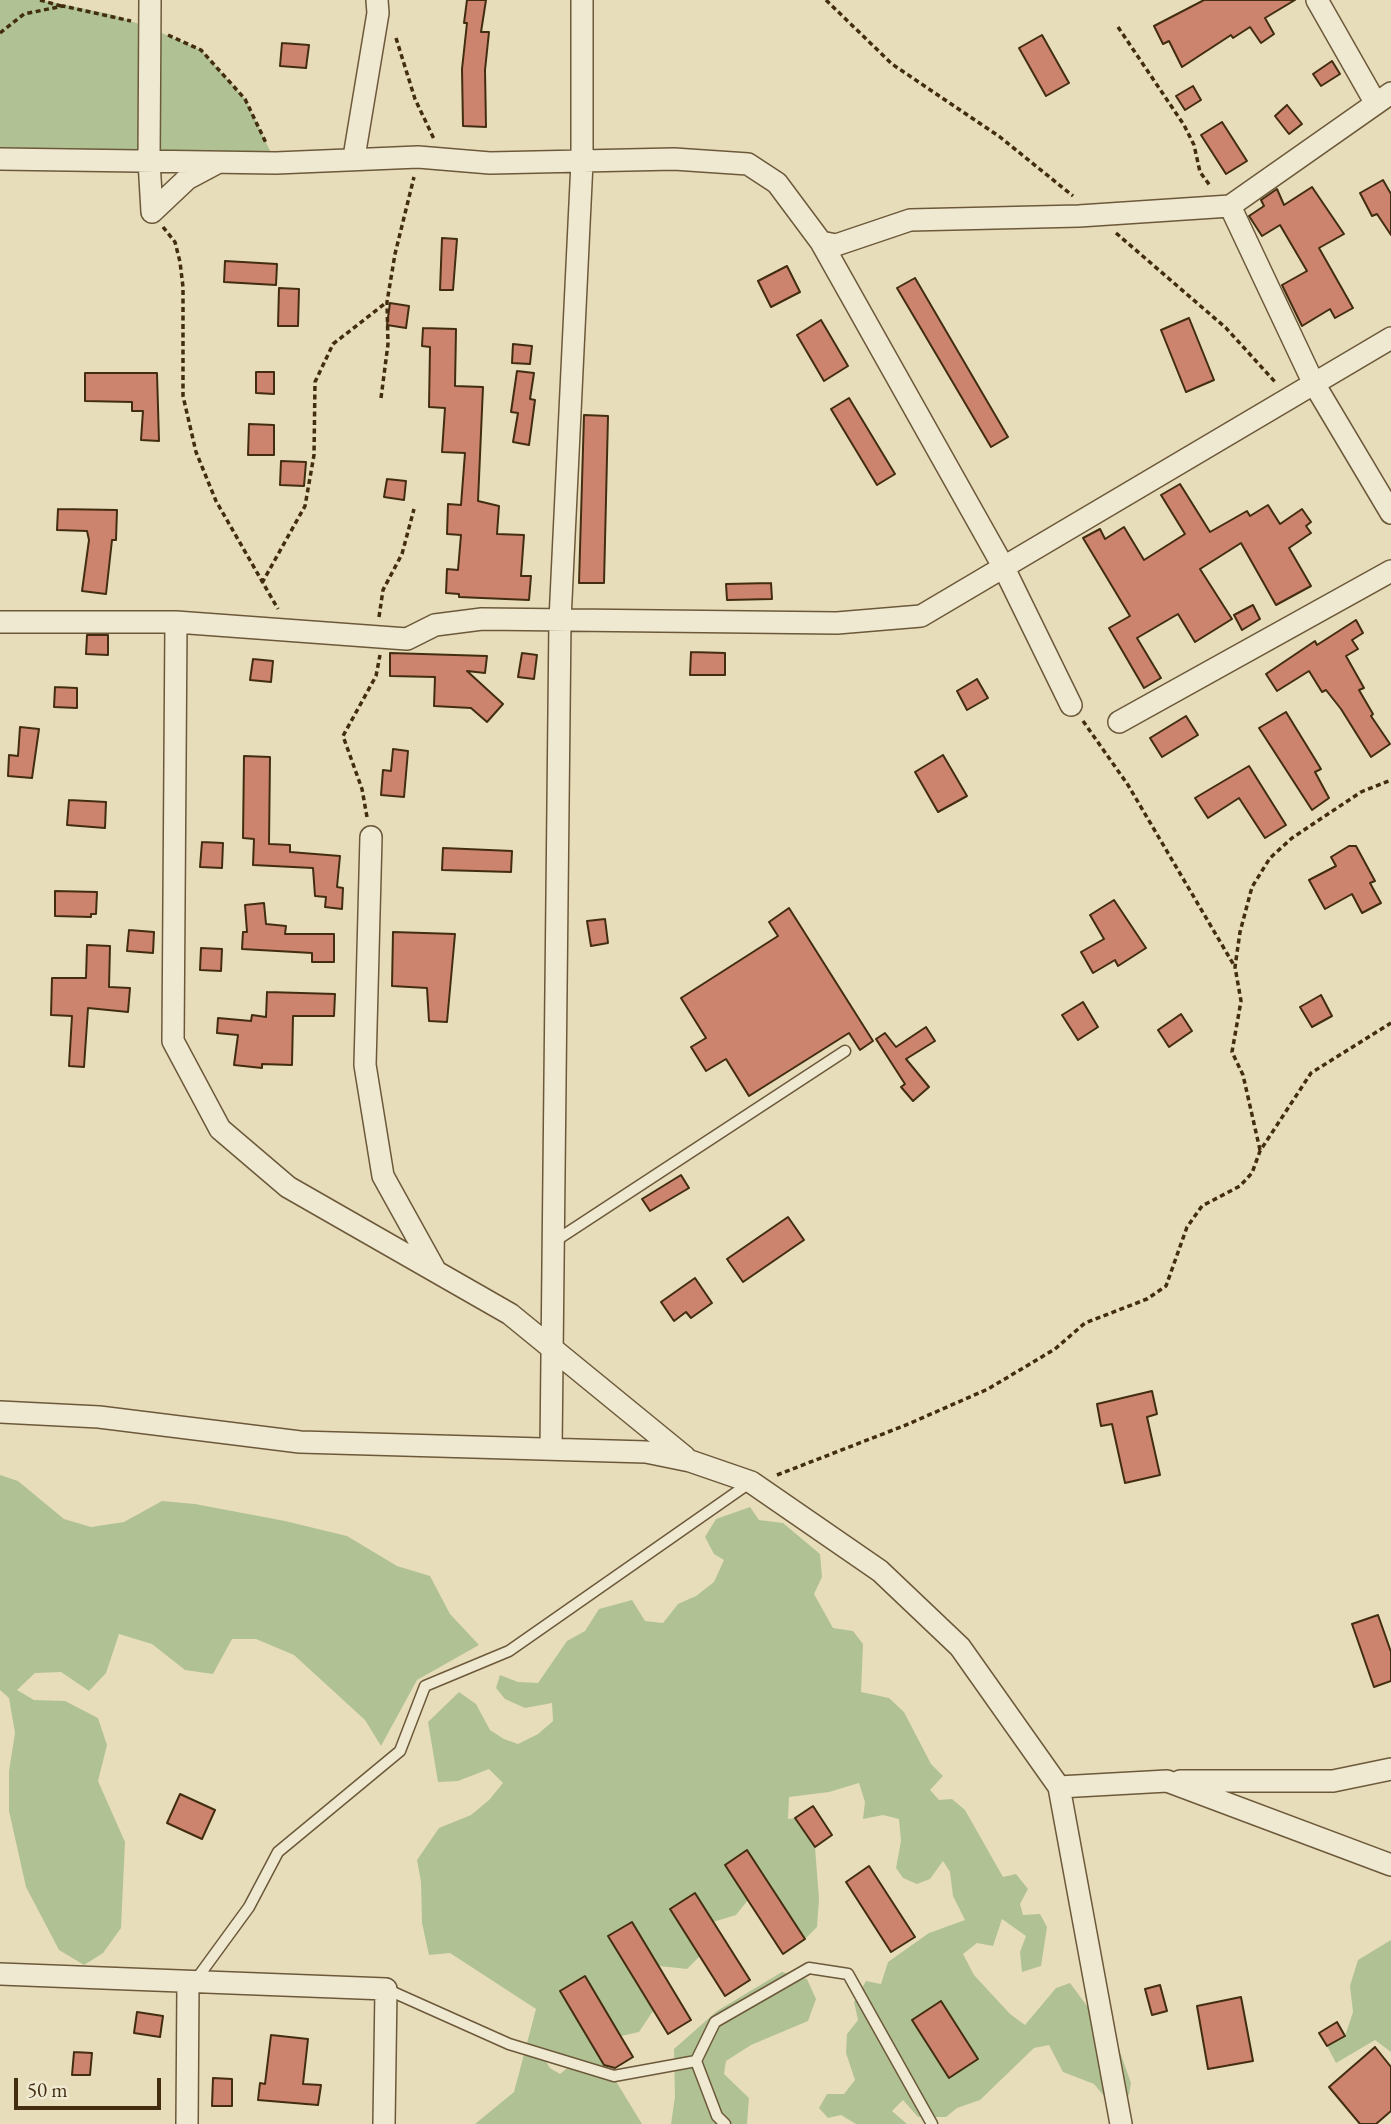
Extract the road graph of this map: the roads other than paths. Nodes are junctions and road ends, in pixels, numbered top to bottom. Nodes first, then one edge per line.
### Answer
1 (150, 0) edge
2 (377, 0) edge
3 (582, 0) edge
4 (1317, 0) edge
5 (1383, 98) edge
6 (354, 157) junction
7 (0, 159) edge
8 (149, 161) junction
9 (218, 162) junction
10 (582, 162) junction
11 (1230, 206) junction
12 (821, 242) junction
13 (1391, 338) edge
14 (1313, 383) junction
15 (1391, 513) edge
16 (1003, 566) junction
17 (1391, 571) edge
18 (560, 620) junction
19 (0, 622) edge
20 (176, 622) junction
21 (1071, 705) road end
22 (1119, 722) dead end
23 (371, 836) road end
24 (845, 1051) dead end
25 (555, 1241) junction
26 (434, 1268) junction
27 (554, 1350) junction
28 (0, 1412) edge
29 (551, 1449) junction
30 (690, 1461) junction
31 (751, 1482) junction
32 (1391, 1769) edge
33 (1167, 1781) junction
34 (1059, 1787) junction
35 (1391, 1865) edge
36 (0, 1973) edge
37 (191, 1982) junction
38 (386, 1989) junction
39 (696, 2061) junction
40 (187, 2124) edge
41 (384, 2124) edge
42 (725, 2124) edge
43 (932, 2124) edge
44 (1121, 2124) edge

1 - 8 street
2 - 6 street
3 - 10 street
4 - 5 street
5 - 11 street
6 - 9 street
6 - 10 street
7 - 8 street
8 - 9 street
8 - 9 street
10 - 12 street
10 - 18 street
11 - 12 street
11 - 14 street
12 - 16 street
13 - 14 street
14 - 15 street
14 - 16 street
16 - 18 street
16 - 21 street
17 - 22 street
18 - 20 street
18 - 25 street
19 - 20 street
20 - 26 street
23 - 26 street
24 - 25 lane
25 - 27 street
26 - 27 street
27 - 29 street
27 - 30 street
28 - 29 street
29 - 30 street
30 - 31 street
31 - 34 street
31 - 37 lane
32 - 33 street
33 - 34 street
33 - 35 street
34 - 44 street
36 - 37 street
37 - 38 street
37 - 40 street
38 - 39 lane
38 - 41 street
39 - 42 lane
39 - 43 lane

